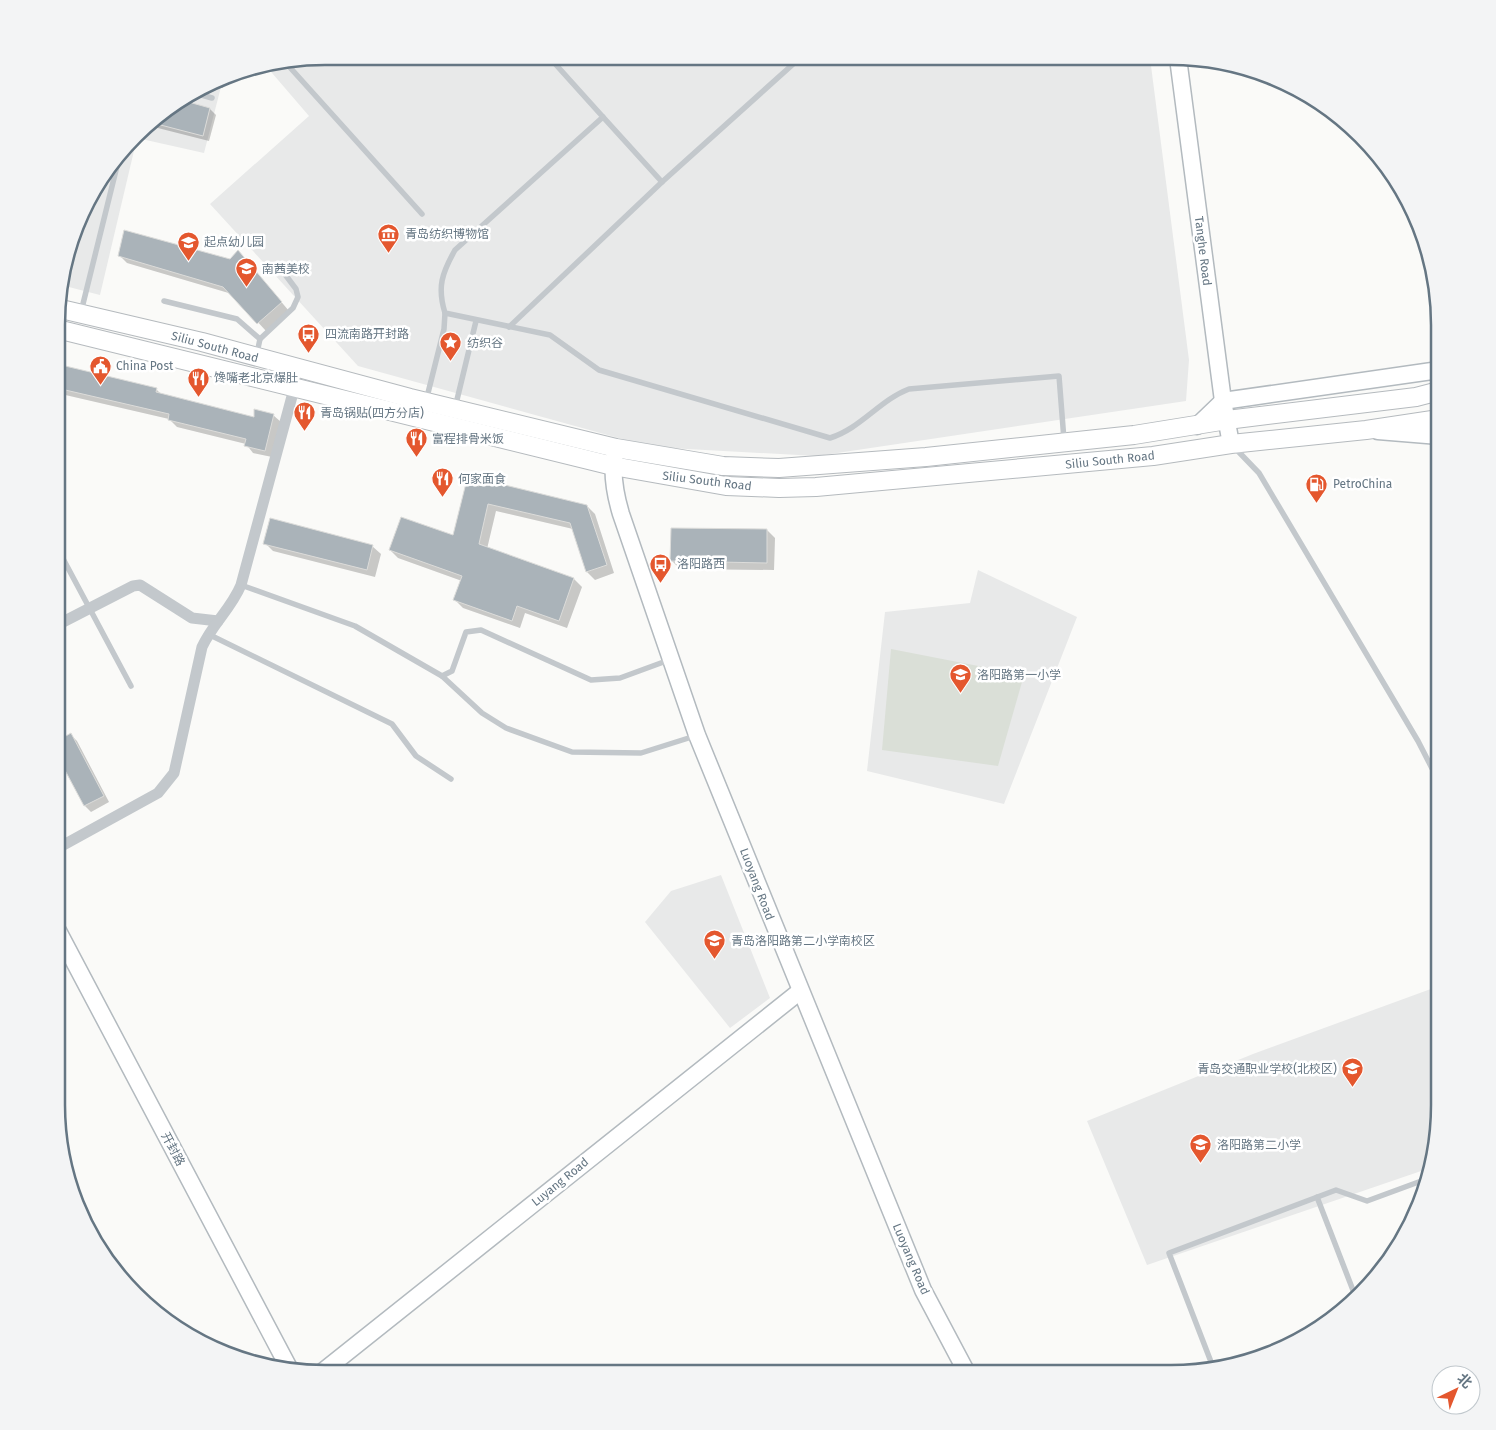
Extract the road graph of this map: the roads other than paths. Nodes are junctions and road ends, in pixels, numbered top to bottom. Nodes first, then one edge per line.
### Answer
1 (556, 65) edge
2 (792, 65) edge
3 (1179, 65) edge
4 (290, 67) edge
5 (203, 96) edge
6 (212, 98) dead end
7 (603, 117) junction
8 (116, 172) edge
9 (662, 182) junction
10 (422, 214) dead end
11 (284, 273) dead end
12 (164, 301) dead end
13 (66, 310) edge
14 (445, 313) junction
15 (80, 314) junction
16 (476, 321) junction
17 (508, 327) junction
18 (65, 331) edge
19 (260, 339) junction
20 (256, 358) junction
21 (1431, 371) edge
22 (294, 389) junction
23 (1431, 393) edge
24 (1223, 401) junction
25 (426, 402) junction
26 (455, 409) junction
27 (421, 420) junction
28 (1227, 420) junction
29 (1431, 420) edge
30 (1197, 426) junction
31 (451, 427) junction
32 (1366, 430) junction
33 (1431, 435) edge
34 (1064, 442) junction
35 (1231, 444) junction
36 (616, 448) junction
37 (613, 466) junction
38 (65, 562) edge
39 (242, 585) junction
40 (89, 608) junction
41 (65, 621) edge
42 (218, 621) junction
43 (208, 634) junction
44 (671, 659) junction
45 (442, 676) junction
46 (132, 686) dead end
47 (696, 735) junction
48 (1431, 767) edge
49 (451, 779) dead end
50 (65, 844) edge
51 (65, 944) edge
52 (800, 992) junction
53 (1419, 1182) edge
54 (1317, 1197) junction
55 (1353, 1291) edge
56 (286, 1362) edge
57 (1211, 1362) edge
58 (331, 1365) edge
59 (963, 1365) edge

1 - 7 lane
2 - 9 lane
3 - 24 street, Tanghe Road
4 - 10 lane
5 - 6 lane
7 - 9 lane
7 - 14 lane
8 - 15 lane
9 - 17 lane
11 - 19 lane
12 - 19 lane
13 - 15 main road, Siliu South Road
14 - 16 lane
14 - 25 lane
15 - 20 main road, Siliu South Road
16 - 17 lane
16 - 26 lane
17 - 34 lane
18 - 22 main road, Siliu South Road
19 - 20 lane
20 - 25 main road, Siliu South Road
21 - 24 street
22 - 27 main road, Siliu South Road
22 - 39 street
23 - 28 main road, Siliu South Road
24 - 28 street, Tanghe Road
24 - 30 street
25 - 26 main road, Siliu South Road
25 - 27 lane
26 - 31 lane
26 - 36 main road, Siliu South Road
27 - 31 main road, Siliu South Road
28 - 30 main road, Siliu South Road
28 - 35 street, Tanghe Road
29 - 32 main road, Siliu South Road
30 - 34 main road, Siliu South Road
31 - 37 main road, Siliu South Road
32 - 33 street, Siliu South Road
32 - 35 main road, Siliu South Road
34 - 36 main road, Siliu South Road
35 - 37 main road, Siliu South Road
35 - 48 lane
36 - 37 street, Luoyang Road
37 - 44 street, Luoyang Road
38 - 40 lane
39 - 42 street
39 - 45 lane
40 - 41 street
40 - 42 street
40 - 46 lane
42 - 43 street
43 - 49 lane
43 - 50 street
44 - 45 lane
44 - 47 street, Luoyang Road
45 - 47 lane
47 - 52 street, Luoyang Road
51 - 56 street, 开封路
52 - 58 street, Luyang Road
52 - 59 street, Luoyang Road
53 - 54 lane
54 - 55 lane
54 - 57 lane

